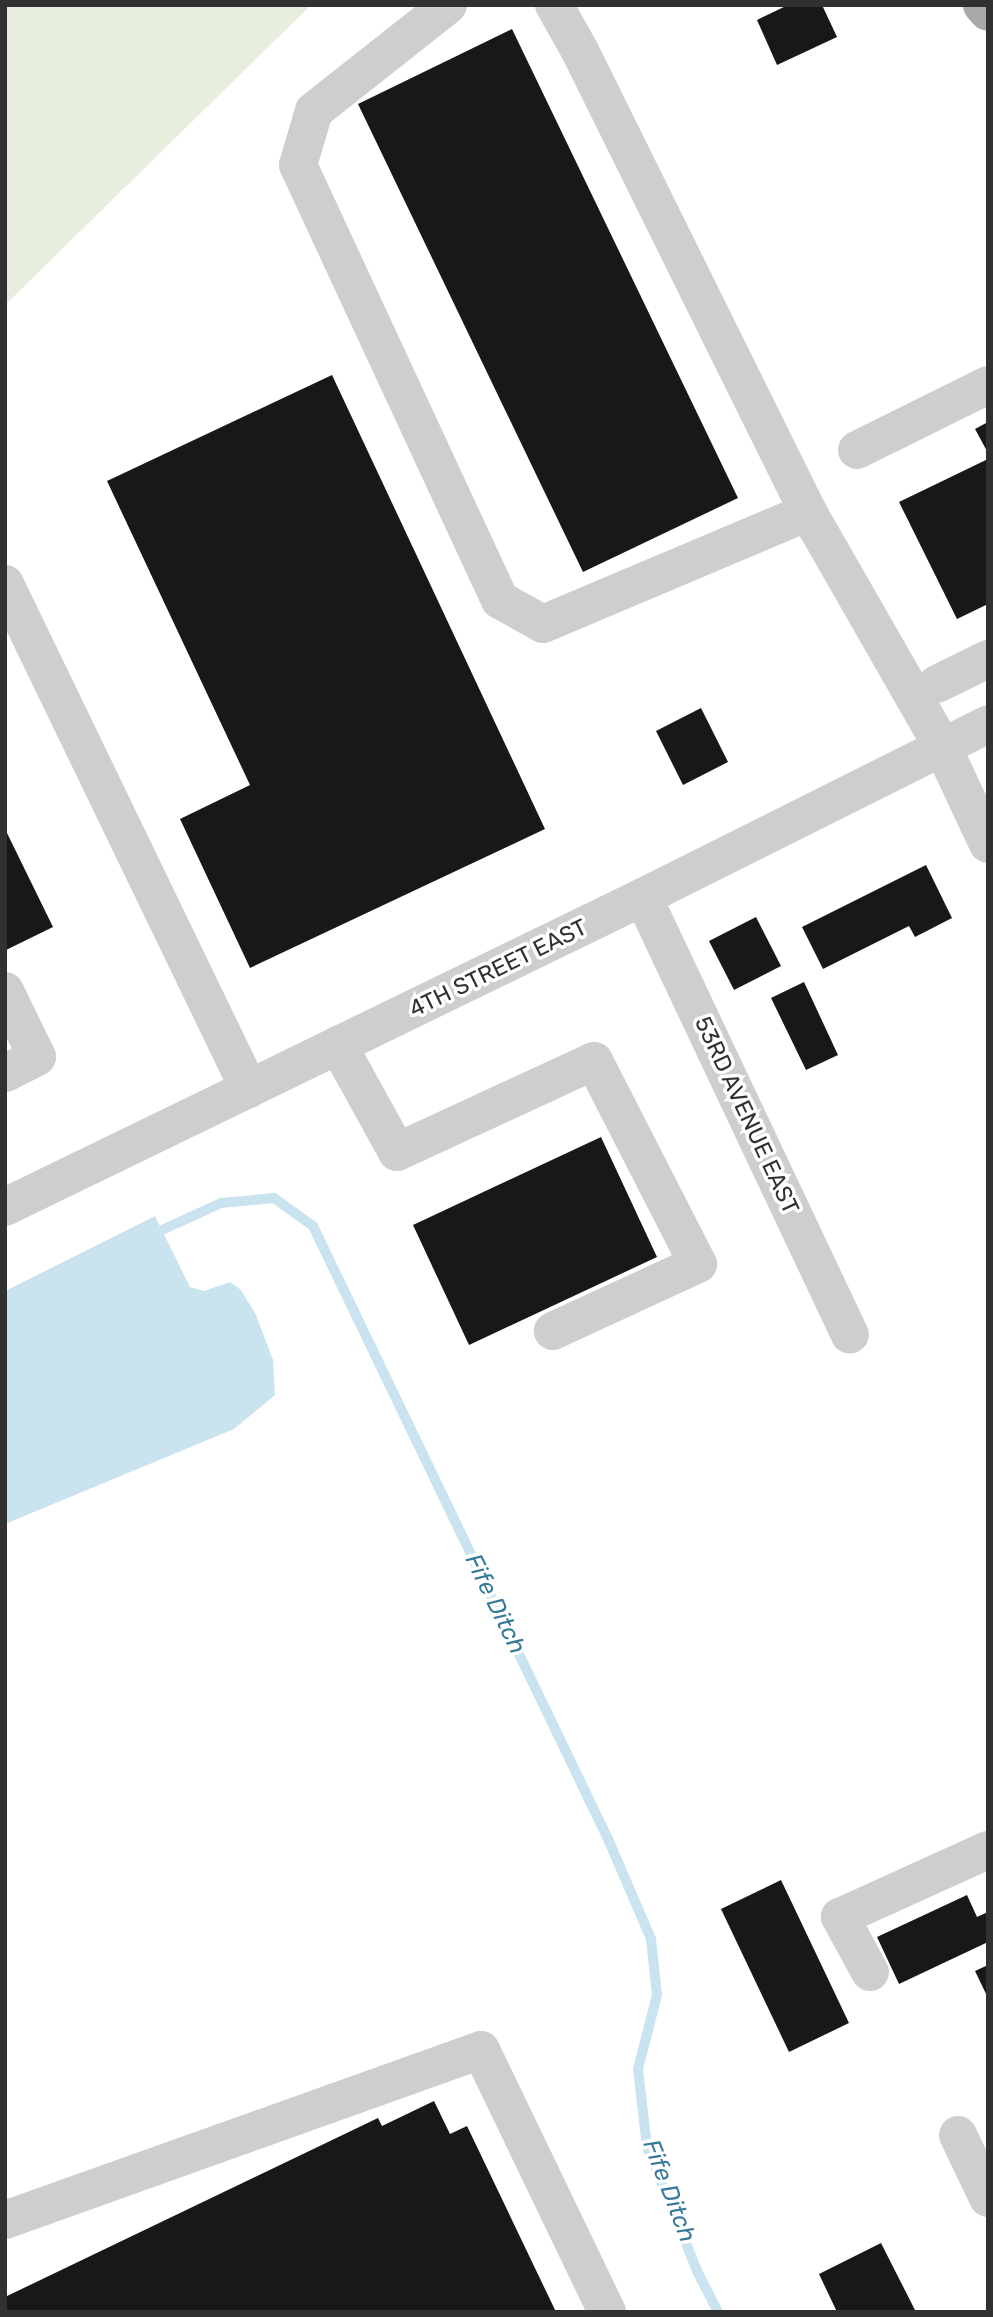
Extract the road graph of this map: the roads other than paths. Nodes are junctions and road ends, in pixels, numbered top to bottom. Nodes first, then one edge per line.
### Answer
1 (448, 5) edge
2 (554, 5) edge
3 (982, 5) edge
4 (988, 12) edge
5 (988, 385) edge
6 (857, 450) dead end
7 (808, 512) junction
8 (5, 584) edge
9 (988, 659) edge
10 (937, 684) dead end
11 (988, 724) edge
12 (942, 746) junction
13 (988, 844) edge
14 (643, 897) junction
15 (5, 991) edge
16 (338, 1045) junction
17 (5, 1073) edge
18 (249, 1088) junction
19 (5, 1207) edge
20 (553, 1331) dead end
21 (850, 1334) dead end
22 (988, 1850) edge
23 (870, 1972) dead end
24 (958, 2135) dead end
25 (988, 2198) edge
26 (5, 2220) edge
27 (607, 2312) edge

1 - 7 street
2 - 7 street
3 - 4 main road
5 - 6 street
7 - 12 street
8 - 18 street
9 - 10 street
11 - 12 street, 4TH STREET EAST
12 - 13 street
12 - 14 street, 4TH STREET EAST
14 - 16 street, 4TH STREET EAST
14 - 21 street, 53RD AVENUE EAST
15 - 17 street
16 - 18 street, 4TH STREET EAST
16 - 20 street
18 - 19 street, 4TH STREET EAST
22 - 23 street
24 - 25 street
26 - 27 street

